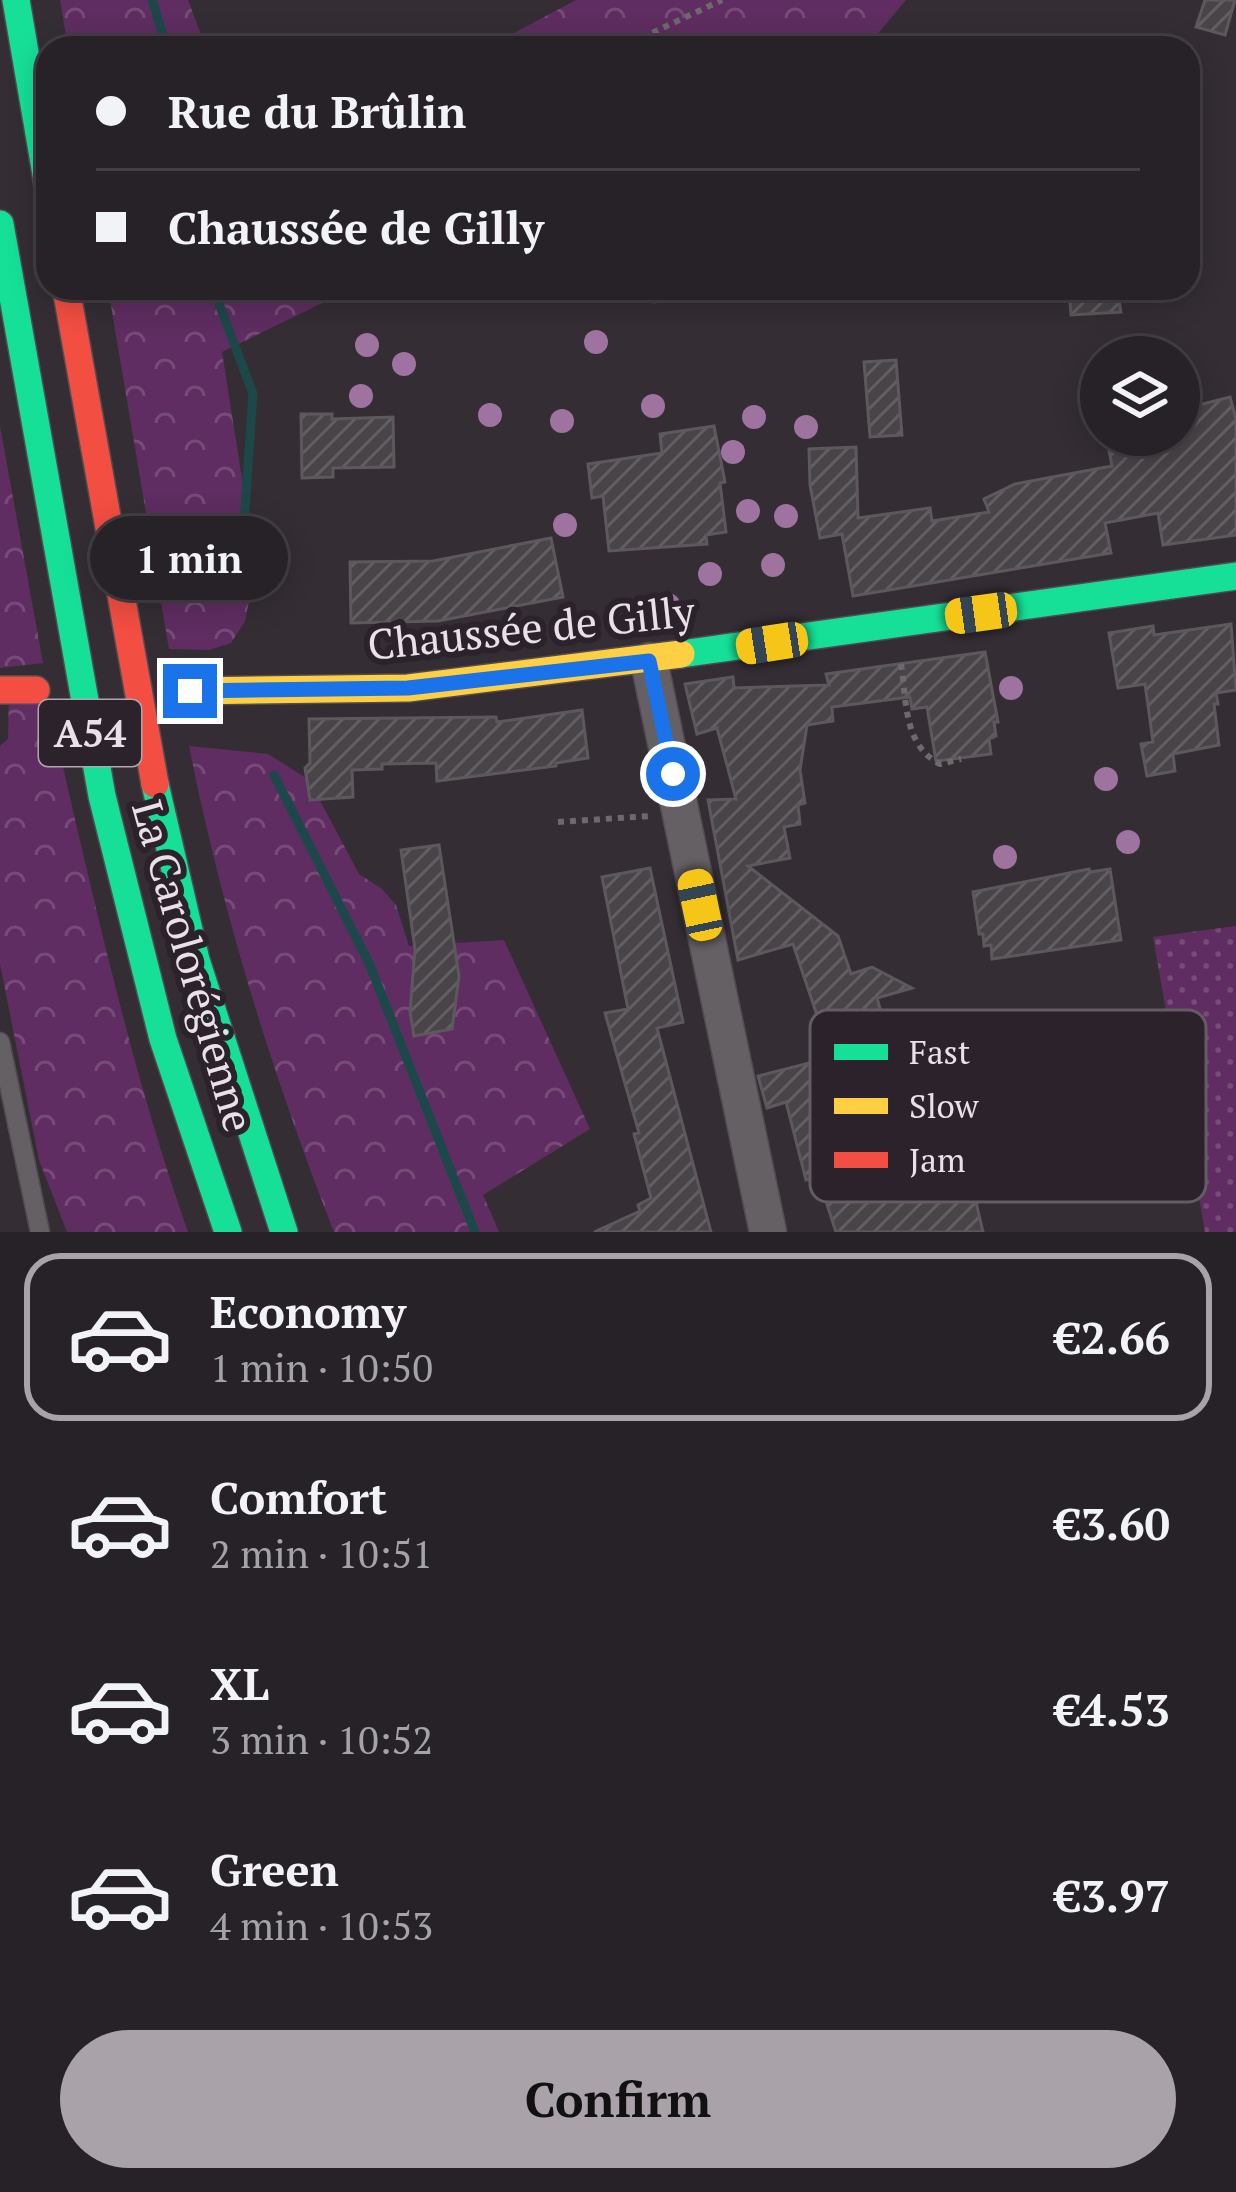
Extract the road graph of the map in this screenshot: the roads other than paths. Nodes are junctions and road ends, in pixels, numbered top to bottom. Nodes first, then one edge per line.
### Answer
1 (16, 0) edge
2 (36, 116) edge
3 (0, 224) edge
4 (67, 300) edge
5 (1236, 576) edge
6 (649, 661) junction
7 (0, 690) edge
8 (36, 690) dead end
9 (190, 691) dead end
10 (0, 1042) edge
11 (40, 1232) edge
12 (228, 1232) edge
13 (284, 1232) edge
14 (768, 1232) edge

1 - 2 main road
3 - 12 main road, La Carolorégienne / A54
4 - 13 main road, La Carolorégienne / A54
5 - 6 main road, Chaussée de Gilly
6 - 9 main road, Chaussée de Gilly
6 - 14 street
7 - 8 main road
10 - 11 lane

